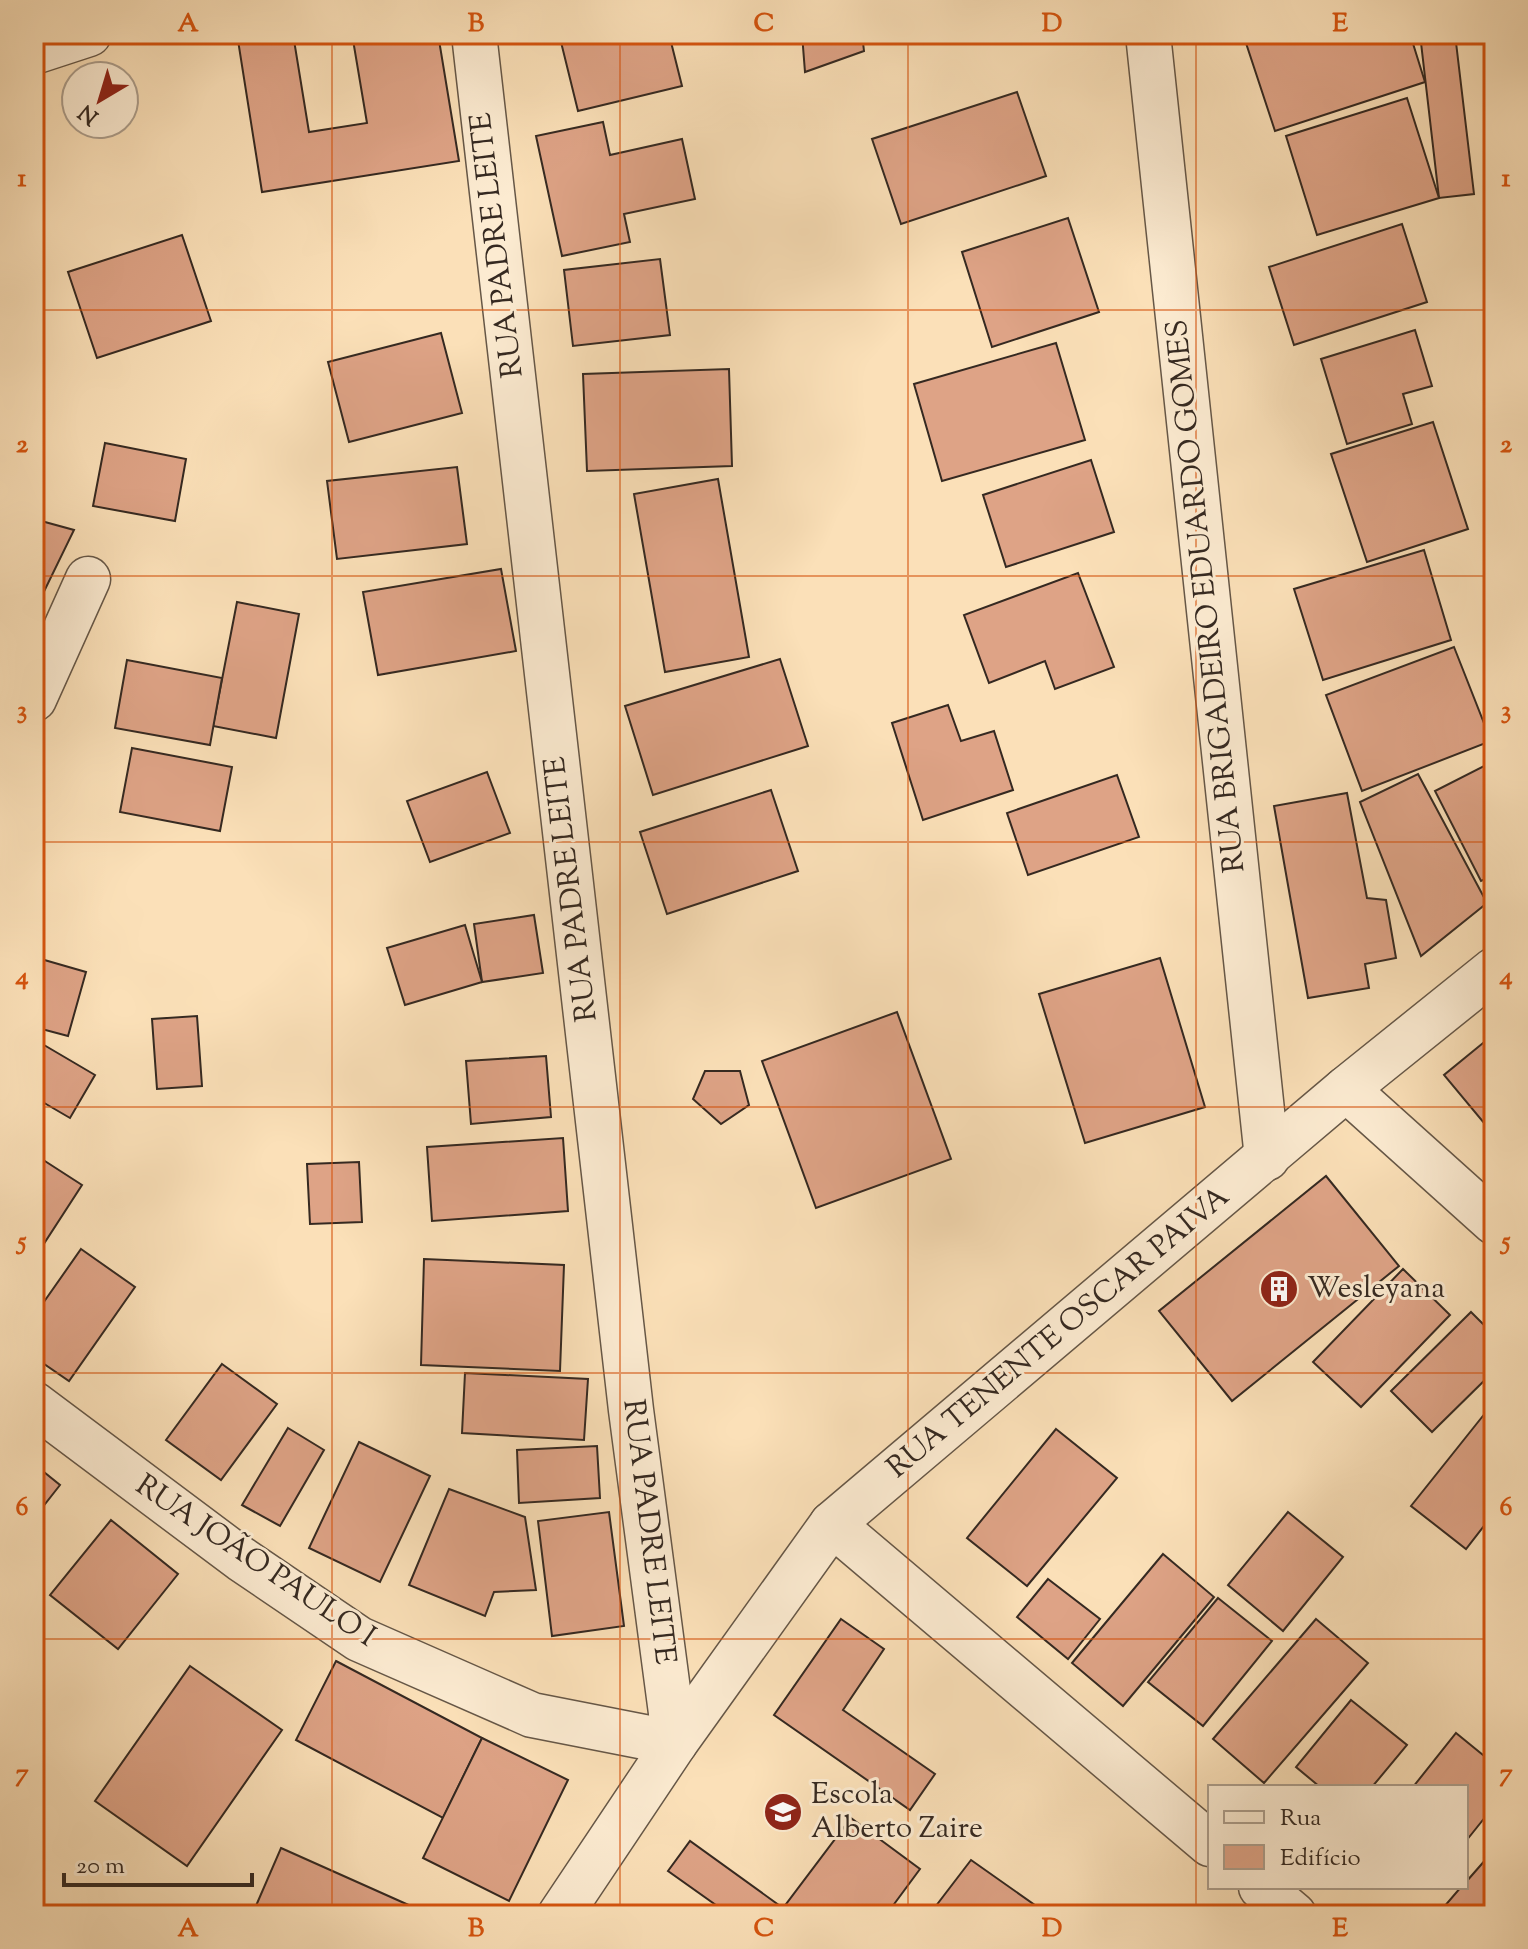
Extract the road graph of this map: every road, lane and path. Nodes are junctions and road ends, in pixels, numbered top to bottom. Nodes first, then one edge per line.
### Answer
1 (89, 34) edge
2 (474, 34) edge
3 (1148, 34) edge
4 (34, 52) edge
5 (88, 579) dead end
6 (34, 699) edge
7 (1494, 970) edge
8 (1346, 1089) junction
9 (1267, 1158) junction
10 (1494, 1222) edge
11 (34, 1404) edge
12 (832, 1524) junction
13 (675, 1743) junction
14 (1208, 1842) edge
15 (1263, 1889) edge
16 (560, 1915) edge
17 (1294, 1915) edge

1 - 4 street
2 - 13 street, RUA PADRE LEITE
3 - 9 street, RUA BRIGADEIRO EDUARDO GOMES
5 - 6 street
7 - 8 street, RUA TENENTE OSCAR PAIVA
8 - 9 street, RUA TENENTE OSCAR PAIVA
8 - 10 street
9 - 12 street, RUA TENENTE OSCAR PAIVA
11 - 13 street, RUA JOÃO PAULO I
12 - 13 street, RUA TENENTE OSCAR PAIVA
12 - 14 street
13 - 16 street, RUA TENENTE OSCAR PAIVA
15 - 17 street

